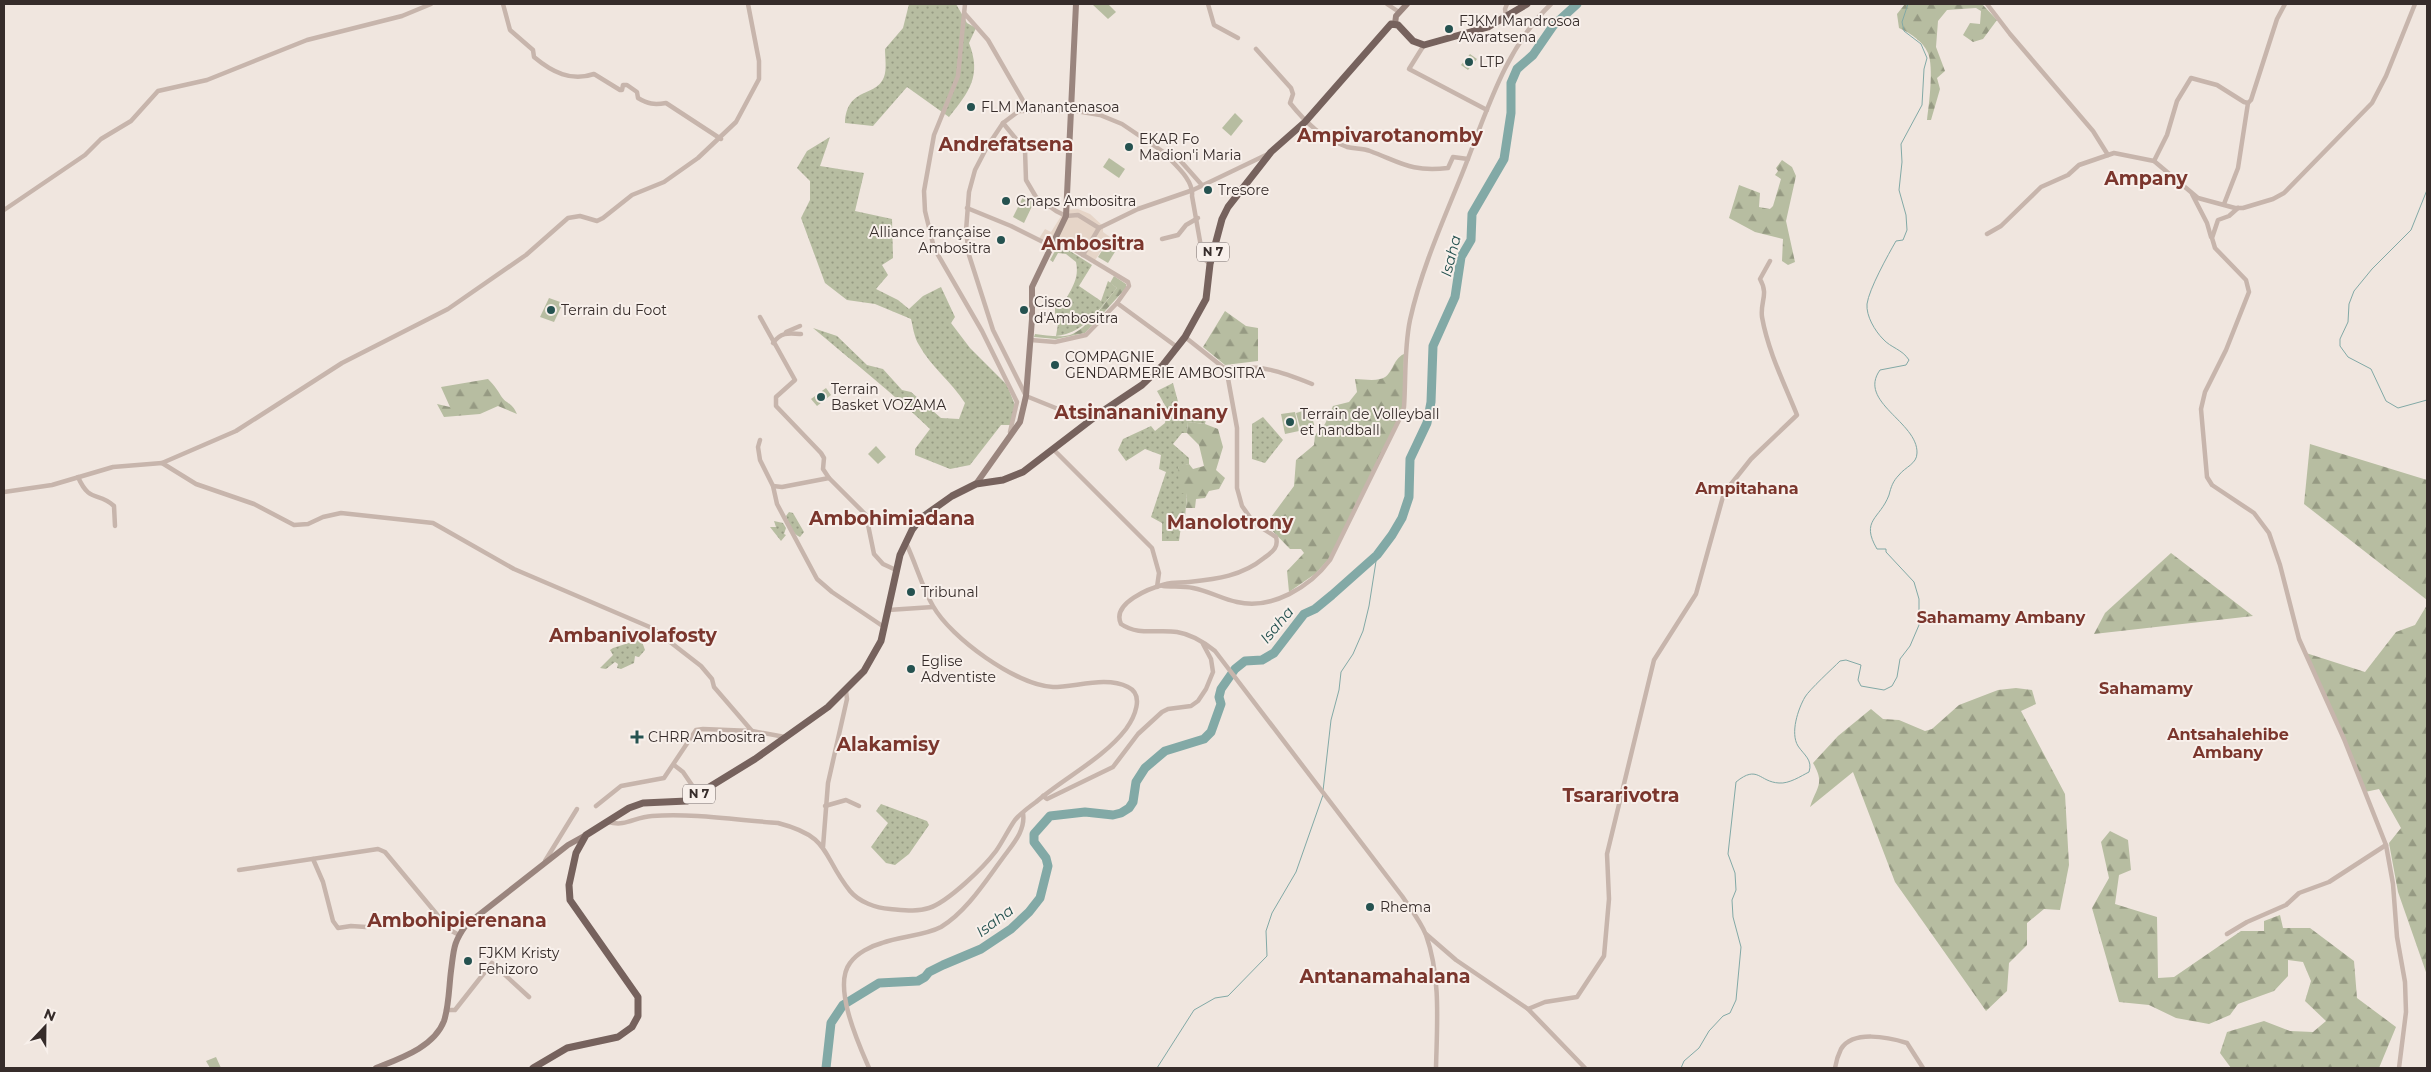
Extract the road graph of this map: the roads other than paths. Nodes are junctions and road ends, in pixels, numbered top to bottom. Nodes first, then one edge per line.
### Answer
1 (431, 4) edge
2 (503, 4) edge
3 (748, 4) edge
4 (965, 4) edge
5 (1076, 4) edge
6 (1208, 4) edge
7 (1387, 4) edge
8 (1407, 4) edge
9 (1507, 4) edge
10 (1527, 4) edge
11 (1551, 4) edge
12 (1987, 4) edge
13 (2285, 4) edge
14 (2416, 4) edge
15 (1399, 12) junction
16 (965, 14) junction
17 (1506, 16) junction
18 (1395, 24) junction
19 (1238, 38) dead end
20 (1424, 45) junction
21 (1256, 48) dead end
22 (2248, 103) junction
23 (1070, 110) junction
24 (1487, 110) junction
25 (1029, 111) junction
26 (1306, 122) junction
27 (1004, 123) junction
28 (721, 139) junction
29 (1271, 152) junction
30 (1165, 153) junction
31 (2108, 155) junction
32 (1468, 159) junction
33 (2154, 161) junction
34 (1201, 184) junction
35 (1193, 190) junction
36 (2190, 192) junction
37 (2224, 204) junction
38 (967, 208) junction
39 (2238, 208) junction
40 (4, 210) edge
41 (1066, 216) junction
42 (1198, 218) junction
43 (1099, 228) junction
44 (1988, 234) dead end
45 (1055, 238) junction
46 (2212, 238) junction
47 (1162, 239) dead end
48 (1051, 246) junction
49 (1083, 255) junction
50 (1770, 261) dead end
51 (1210, 264) junction
52 (1117, 303) junction
53 (760, 317) dead end
54 (800, 326) dead end
55 (785, 333) junction
56 (801, 334) dead end
57 (1184, 337) junction
58 (1030, 340) junction
59 (773, 342) junction
60 (1177, 347) junction
61 (1224, 368) junction
62 (1312, 384) dead end
63 (1026, 396) junction
64 (1100, 413) junction
65 (1012, 436) junction
66 (760, 440) dead end
67 (1054, 450) junction
68 (162, 463) junction
69 (78, 477) junction
70 (829, 478) junction
71 (976, 484) junction
72 (773, 486) junction
73 (4, 492) edge
74 (115, 526) dead end
75 (906, 544) junction
76 (896, 570) junction
77 (1159, 586) junction
78 (933, 607) junction
79 (888, 610) junction
80 (884, 627) junction
81 (1200, 641) junction
82 (846, 691) junction
83 (752, 731) junction
84 (785, 737) junction
85 (674, 765) junction
86 (698, 794) junction
87 (1043, 796) junction
88 (596, 806) dead end
89 (825, 806) junction
90 (859, 806) dead end
91 (577, 809) dead end
92 (1023, 813) junction
93 (608, 822) junction
94 (586, 835) junction
95 (2386, 845) junction
96 (823, 847) junction
97 (313, 859) junction
98 (545, 862) junction
99 (239, 870) dead end
100 (366, 927) dead end
101 (1426, 934) junction
102 (2227, 934) dead end
103 (458, 936) junction
104 (529, 997) dead end
105 (1528, 1009) junction
106 (446, 1010) junction
107 (376, 1068) edge
108 (533, 1068) edge
109 (869, 1068) edge
110 (1436, 1068) edge
111 (1585, 1068) edge
112 (1834, 1068) edge
113 (1923, 1068) edge
114 (2399, 1068) edge

1 - 40 street
2 - 28 street
3 - 28 street
4 - 16 street
5 - 23 street
6 - 19 street
7 - 15 street
8 - 15 street
9 - 17 street
10 - 17 main road
11 - 24 street
12 - 31 street
13 - 22 street
14 - 39 street
15 - 18 street
16 - 25 street
16 - 65 street
17 - 20 main road
18 - 20 main road
18 - 26 main road, N 7
20 - 24 street
21 - 26 street
22 - 33 street
22 - 37 street
23 - 25 street
23 - 30 street
23 - 41 street
24 - 32 street
25 - 27 street
26 - 29 main road, N 7
26 - 32 street
27 - 38 street
27 - 41 street
28 - 68 street
29 - 34 street
29 - 51 main road, N 7
30 - 34 street
30 - 35 street
31 - 33 street
31 - 44 street
32 - 77 street
33 - 36 street
34 - 35 street
35 - 42 street
35 - 43 street
36 - 37 street
36 - 46 street
37 - 39 street
38 - 48 street
38 - 63 street
39 - 46 street
41 - 43 street
41 - 45 street
42 - 47 street
42 - 51 street
43 - 49 street
45 - 48 street
45 - 49 street
46 - 95 street
48 - 58 street
49 - 52 street
50 - 105 street
51 - 57 main road, N 7
52 - 58 street
52 - 60 street
53 - 59 street
54 - 55 street
55 - 56 street
55 - 59 street
57 - 60 main road, N 7
57 - 61 street
58 - 63 street
59 - 70 street
60 - 64 main road, N 7
61 - 62 street
61 - 77 street
63 - 64 street
63 - 65 street
64 - 67 main road, N 7
65 - 71 street
66 - 72 street
67 - 71 main road, N 7
67 - 77 street
68 - 69 street
68 - 83 street
69 - 73 street
69 - 74 street
70 - 72 street
70 - 76 street
71 - 75 main road, N 7
72 - 80 street
75 - 76 main road, N 7
75 - 78 street
76 - 79 main road, N 7
77 - 81 street
78 - 79 street
78 - 87 street
79 - 80 main road, N 7
80 - 82 main road, N 7
81 - 87 street
81 - 101 street
82 - 84 main road, N 7
82 - 89 street
83 - 84 street
83 - 85 street
84 - 86 main road, N 7
85 - 86 street
85 - 88 street
86 - 93 main road, N 7
87 - 92 street
89 - 90 street
89 - 96 street
91 - 98 street
92 - 96 street
92 - 109 street
93 - 94 main road, N 7
93 - 96 street
94 - 98 street
94 - 108 main road
95 - 102 street
95 - 114 street
97 - 99 street
97 - 100 street
97 - 103 street
98 - 103 street
101 - 105 street
101 - 110 street
103 - 106 street
104 - 106 street
105 - 111 street
106 - 107 street
112 - 113 street

